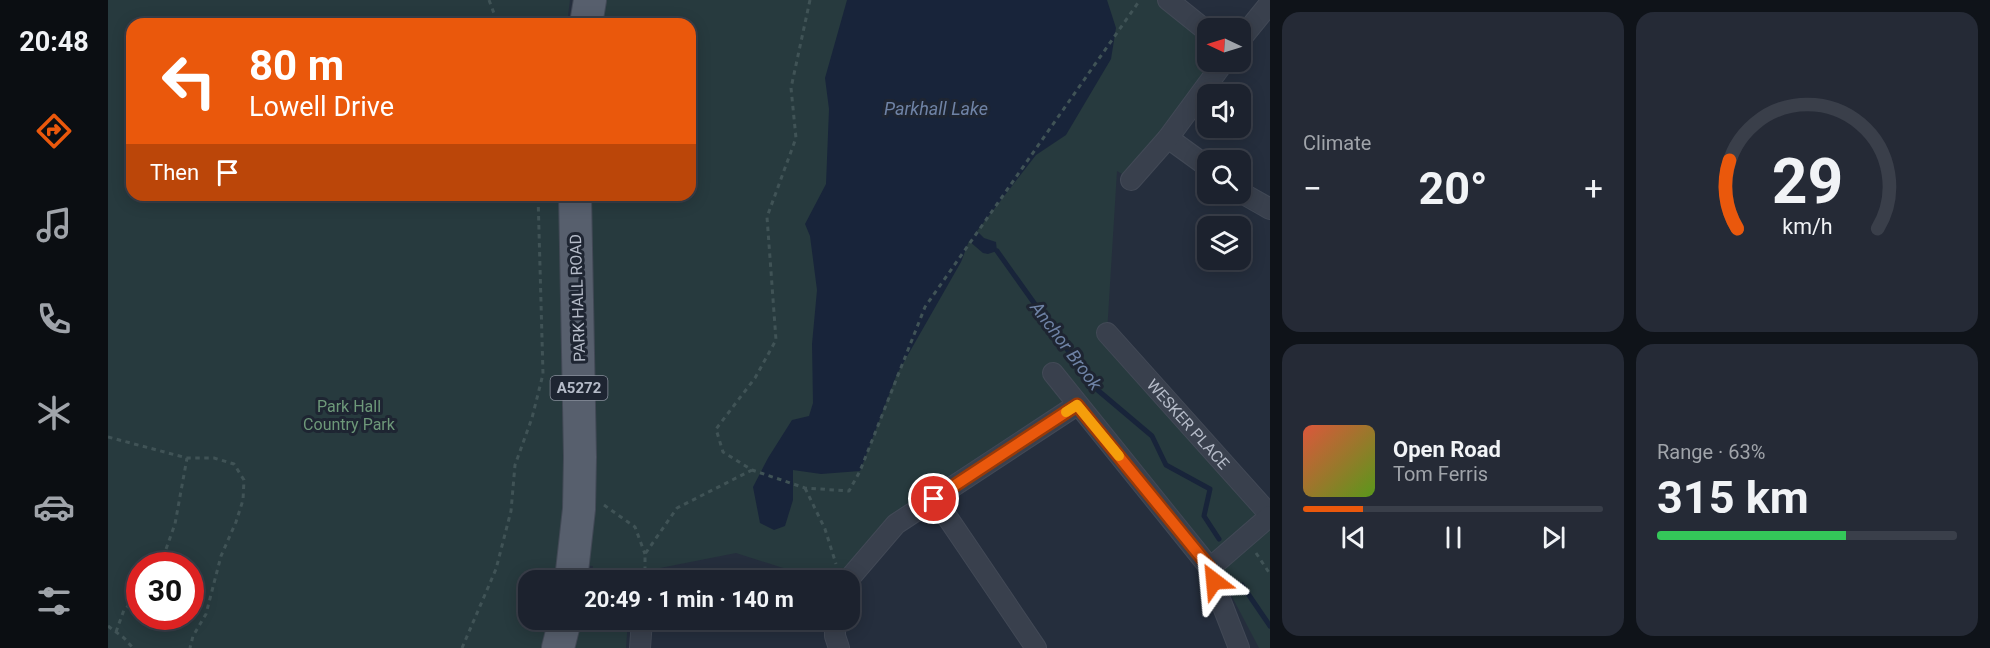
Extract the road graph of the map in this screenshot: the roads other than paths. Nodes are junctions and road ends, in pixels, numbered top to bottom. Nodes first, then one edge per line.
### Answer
1 (590, 0) edge
2 (1168, 0) edge
3 (1270, 3) edge
4 (587, 18) edge
5 (1197, 23) edge
6 (1251, 26) edge
7 (1217, 72) edge
8 (1168, 138) junction
9 (1197, 159) edge
10 (1131, 180) dead end
11 (1251, 198) edge
12 (575, 201) edge
13 (1270, 209) edge
14 (1107, 333) dead end
15 (1053, 372) dead end
16 (1077, 405) junction
17 (934, 499) junction
18 (1270, 515) edge
19 (1210, 568) junction
20 (572, 570) edge
21 (848, 570) edge
22 (562, 630) edge
23 (641, 630) edge
24 (835, 630) edge
25 (558, 648) edge
26 (640, 648) edge
27 (839, 648) edge
28 (1036, 648) edge
29 (1239, 648) edge

1 - 4 main road
2 - 5 street
3 - 6 street
7 - 8 street
8 - 9 street
8 - 10 street
11 - 13 street
12 - 20 main road, PARK HALL ROAD / A5272
14 - 18 street, WESKER PLACE
15 - 16 street
16 - 17 street
16 - 19 street
17 - 21 street
17 - 28 street
18 - 19 street
19 - 29 street
22 - 25 main road
23 - 26 street
24 - 27 street

